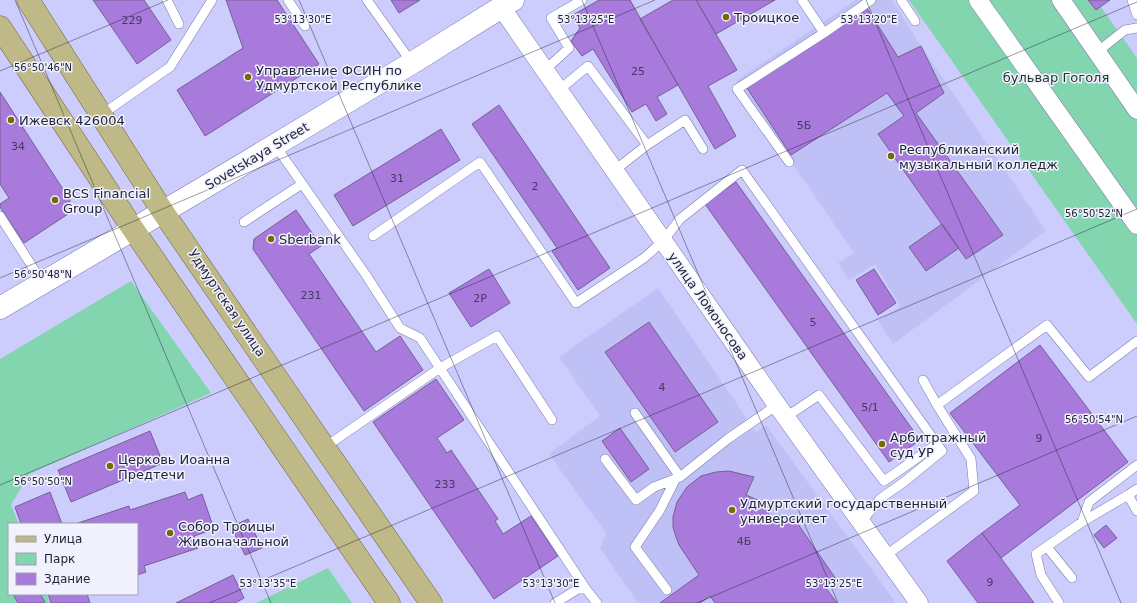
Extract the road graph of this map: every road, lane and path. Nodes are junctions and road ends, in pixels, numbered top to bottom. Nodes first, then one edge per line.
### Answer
1 (28, 0) edge
2 (167, 0) edge
3 (212, 0) edge
4 (288, 0) edge
5 (367, 0) edge
6 (582, 0) edge
7 (802, 0) edge
8 (871, 0) edge
9 (900, 0) edge
10 (978, 0) edge
11 (1061, 0) edge
12 (1132, 0) edge
13 (507, 4) edge
14 (1137, 15) edge
15 (915, 21) dead end
16 (179, 24) dead end
17 (305, 26) dead end
18 (1137, 28) edge
19 (824, 33) junction
20 (2, 36) edge
21 (1098, 52) junction
22 (412, 63) junction
23 (545, 70) junction
24 (559, 90) junction
25 (1137, 110) edge
26 (101, 115) junction
27 (275, 145) junction
28 (647, 145) junction
29 (704, 149) dead end
30 (789, 162) dead end
31 (615, 170) junction
32 (302, 184) junction
33 (163, 212) junction
34 (0, 216) edge
35 (244, 222) dead end
36 (1137, 225) edge
37 (133, 229) junction
38 (373, 236) dead end
39 (664, 241) junction
40 (42, 282) junction
41 (0, 308) edge
42 (1137, 341) edge
43 (440, 368) junction
44 (923, 380) dead end
45 (937, 405) junction
46 (782, 411) junction
47 (635, 414) dead end
48 (552, 420) dead end
49 (937, 444) junction
50 (325, 447) junction
51 (605, 459) dead end
52 (1137, 466) edge
53 (677, 478) junction
54 (1137, 489) edge
55 (1128, 495) junction
56 (1137, 511) edge
57 (861, 522) junction
58 (1082, 522) junction
59 (1047, 546) junction
60 (885, 556) junction
61 (1072, 578) dead end
62 (586, 589) junction
63 (667, 590) dead end
64 (389, 603) edge
65 (431, 603) edge
66 (555, 603) edge
67 (597, 603) edge
68 (919, 603) edge
69 (1059, 603) edge

1 - 26 main road, Удмуртская улица
2 - 16 lane
3 - 26 lane
4 - 17 lane
5 - 22 lane
6 - 23 lane
7 - 19 lane
8 - 19 lane
9 - 15 lane
10 - 36 street
11 - 21 street
12 - 14 lane
13 - 22 main road, Sovetskaya Street
13 - 23 street, улица Ломоносова
18 - 21 lane
19 - 30 lane
20 - 37 main road
21 - 25 street
22 - 27 main road, Sovetskaya Street
23 - 24 street, улица Ломоносова
24 - 28 lane
24 - 31 street, улица Ломоносова
26 - 33 main road, Удмуртская улица
27 - 32 lane
27 - 33 main road, Sovetskaya Street
28 - 29 lane
28 - 31 lane
31 - 39 street, улица Ломоносова
32 - 35 lane
32 - 43 lane
33 - 37 main road, Sovetskaya Street
33 - 50 main road, Удмуртская улица
34 - 40 lane
37 - 40 main road, Sovetskaya Street
37 - 64 main road
38 - 39 lane
39 - 46 street, улица Ломоносова
39 - 49 lane
40 - 41 main road, Sovetskaya Street
42 - 45 lane
43 - 48 lane
43 - 50 lane
43 - 62 lane
44 - 45 lane
45 - 60 lane
46 - 49 lane
46 - 53 lane
46 - 57 street, улица Ломоносова
47 - 53 lane
49 - 57 lane
50 - 65 main road, Удмуртская улица
51 - 53 lane
52 - 58 lane
53 - 63 lane
54 - 55 lane
55 - 56 lane
55 - 58 lane
57 - 60 street, улица Ломоносова
58 - 59 lane
59 - 61 lane
59 - 69 lane
60 - 68 street, улица Ломоносова
62 - 66 lane
62 - 67 lane

